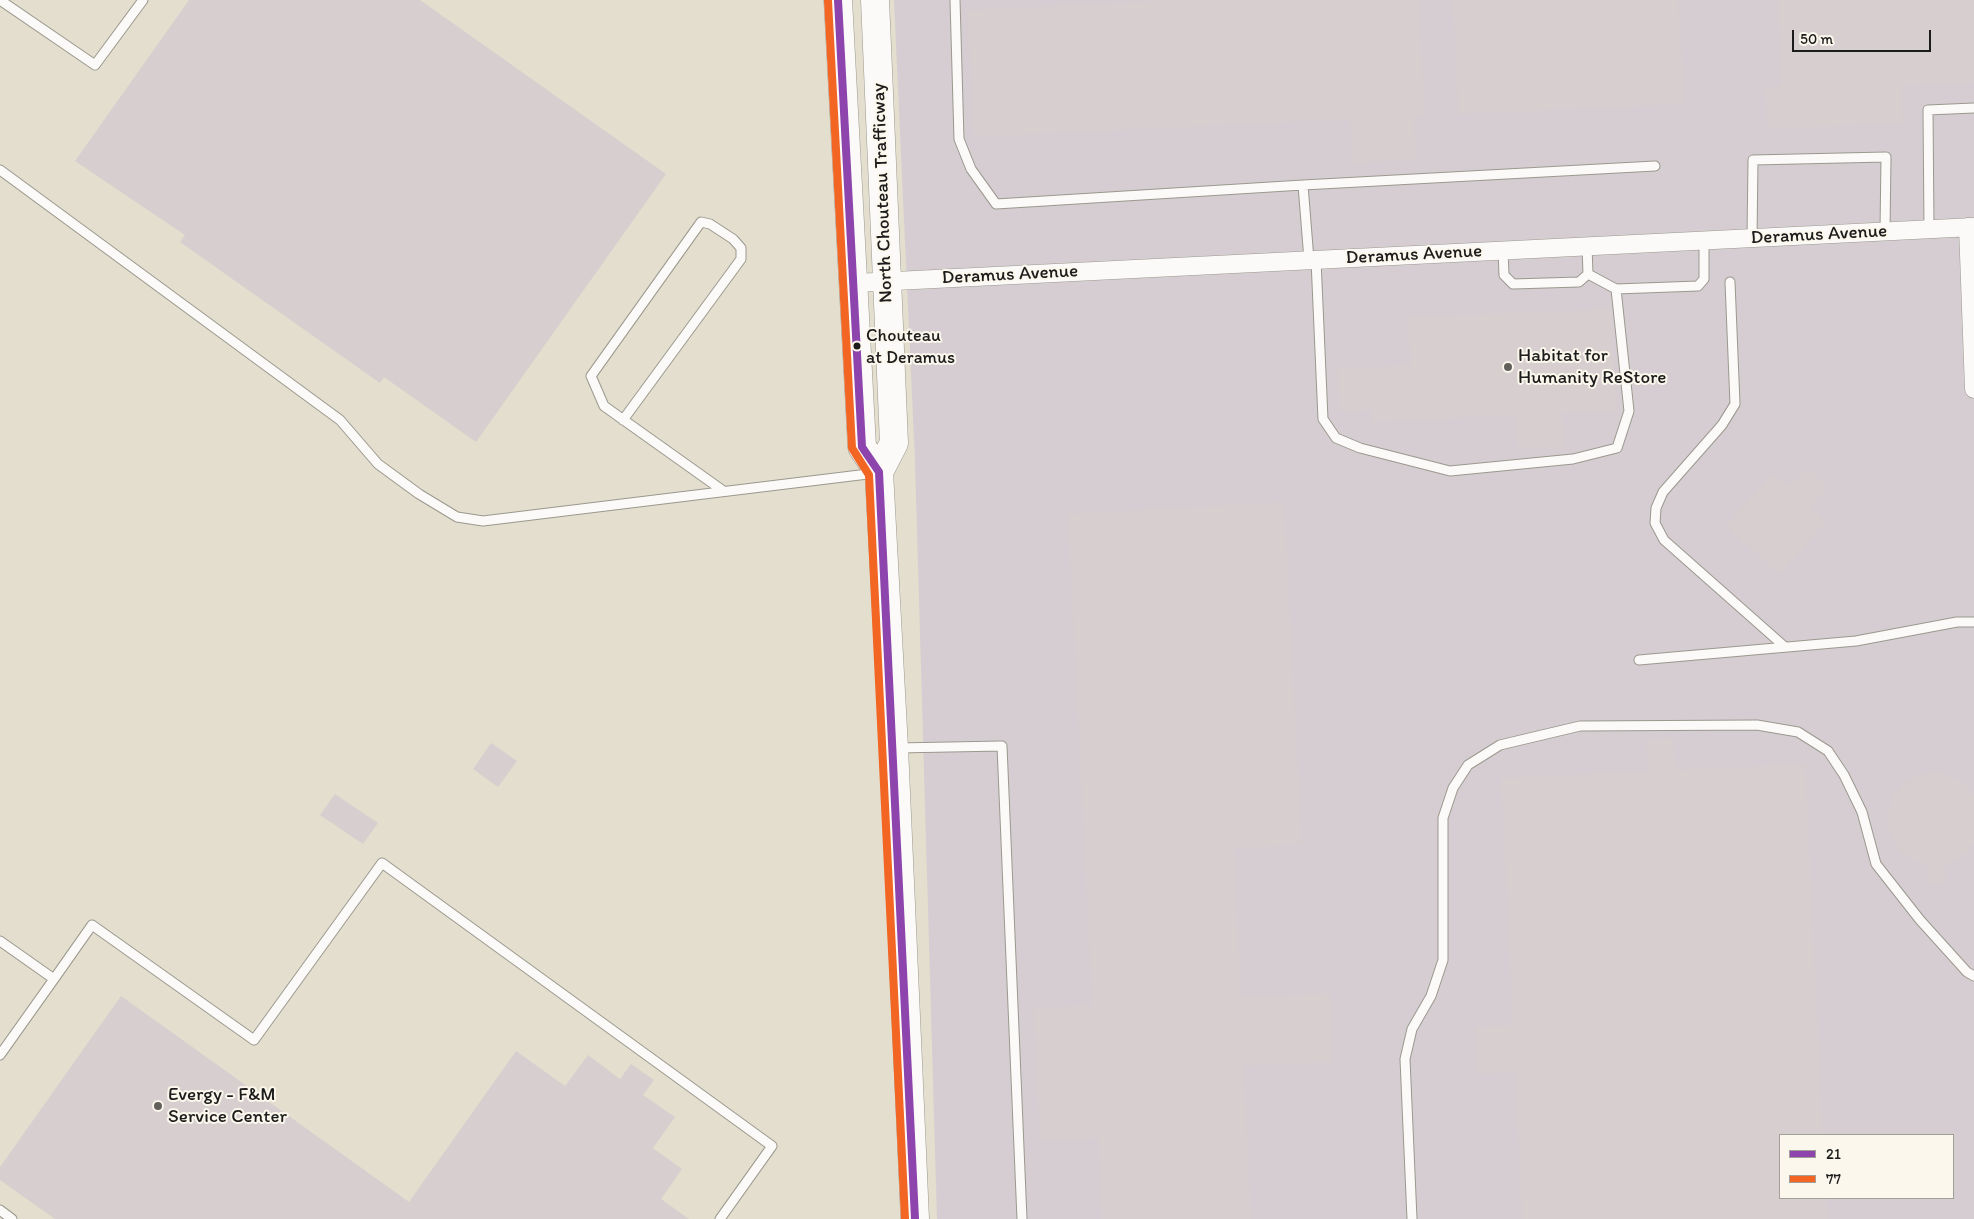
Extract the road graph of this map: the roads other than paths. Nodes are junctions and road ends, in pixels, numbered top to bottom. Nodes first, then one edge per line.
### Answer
1 (0, 0) edge
2 (143, 0) edge
3 (838, 0) edge
4 (875, 0) edge
5 (956, 0) edge
6 (1974, 108) edge
7 (1655, 166) dead end
8 (0, 170) edge
9 (1304, 185) junction
10 (1971, 227) edge
11 (1929, 229) junction
12 (1885, 231) junction
13 (1752, 238) junction
14 (1704, 240) junction
15 (1587, 246) junction
16 (1503, 250) junction
17 (1312, 260) junction
18 (1588, 274) junction
19 (886, 281) junction
20 (1730, 282) dead end
21 (854, 283) junction
22 (1616, 289) junction
23 (1974, 389) edge
24 (623, 420) junction
25 (879, 472) junction
26 (722, 490) junction
27 (1974, 622) edge
28 (1785, 646) junction
29 (1640, 660) dead end
30 (894, 748) junction
31 (0, 941) edge
32 (1974, 976) edge
33 (54, 979) junction
34 (0, 1056) edge
35 (0, 1210) edge
36 (12, 1219) edge
37 (720, 1219) edge
38 (915, 1219) edge
39 (1022, 1219) edge
40 (1412, 1219) edge

1 - 2 lane
3 - 21 main road, North Chouteau Trafficway
4 - 19 main road, North Chouteau Trafficway
5 - 9 lane
6 - 11 lane
7 - 9 lane
8 - 26 lane
9 - 17 lane
10 - 11 street, Deramus Avenue
10 - 23 street
11 - 12 street, Deramus Avenue
12 - 13 street, Deramus Avenue
12 - 13 lane
13 - 14 street, Deramus Avenue
14 - 15 street, Deramus Avenue
14 - 22 lane
15 - 16 street, Deramus Avenue
15 - 18 lane
16 - 17 street, Deramus Avenue
16 - 18 lane
17 - 19 street, Deramus Avenue
17 - 22 lane
18 - 22 lane
19 - 21 street, Deramus Avenue
19 - 25 main road, North Chouteau Trafficway
20 - 28 lane
21 - 25 main road, North Chouteau Trafficway
24 - 24 lane
24 - 26 lane
25 - 26 lane
25 - 30 main road
27 - 28 lane
28 - 29 lane
30 - 38 main road
30 - 39 lane
31 - 33 lane
32 - 40 lane
33 - 34 lane
33 - 37 lane
35 - 36 lane

